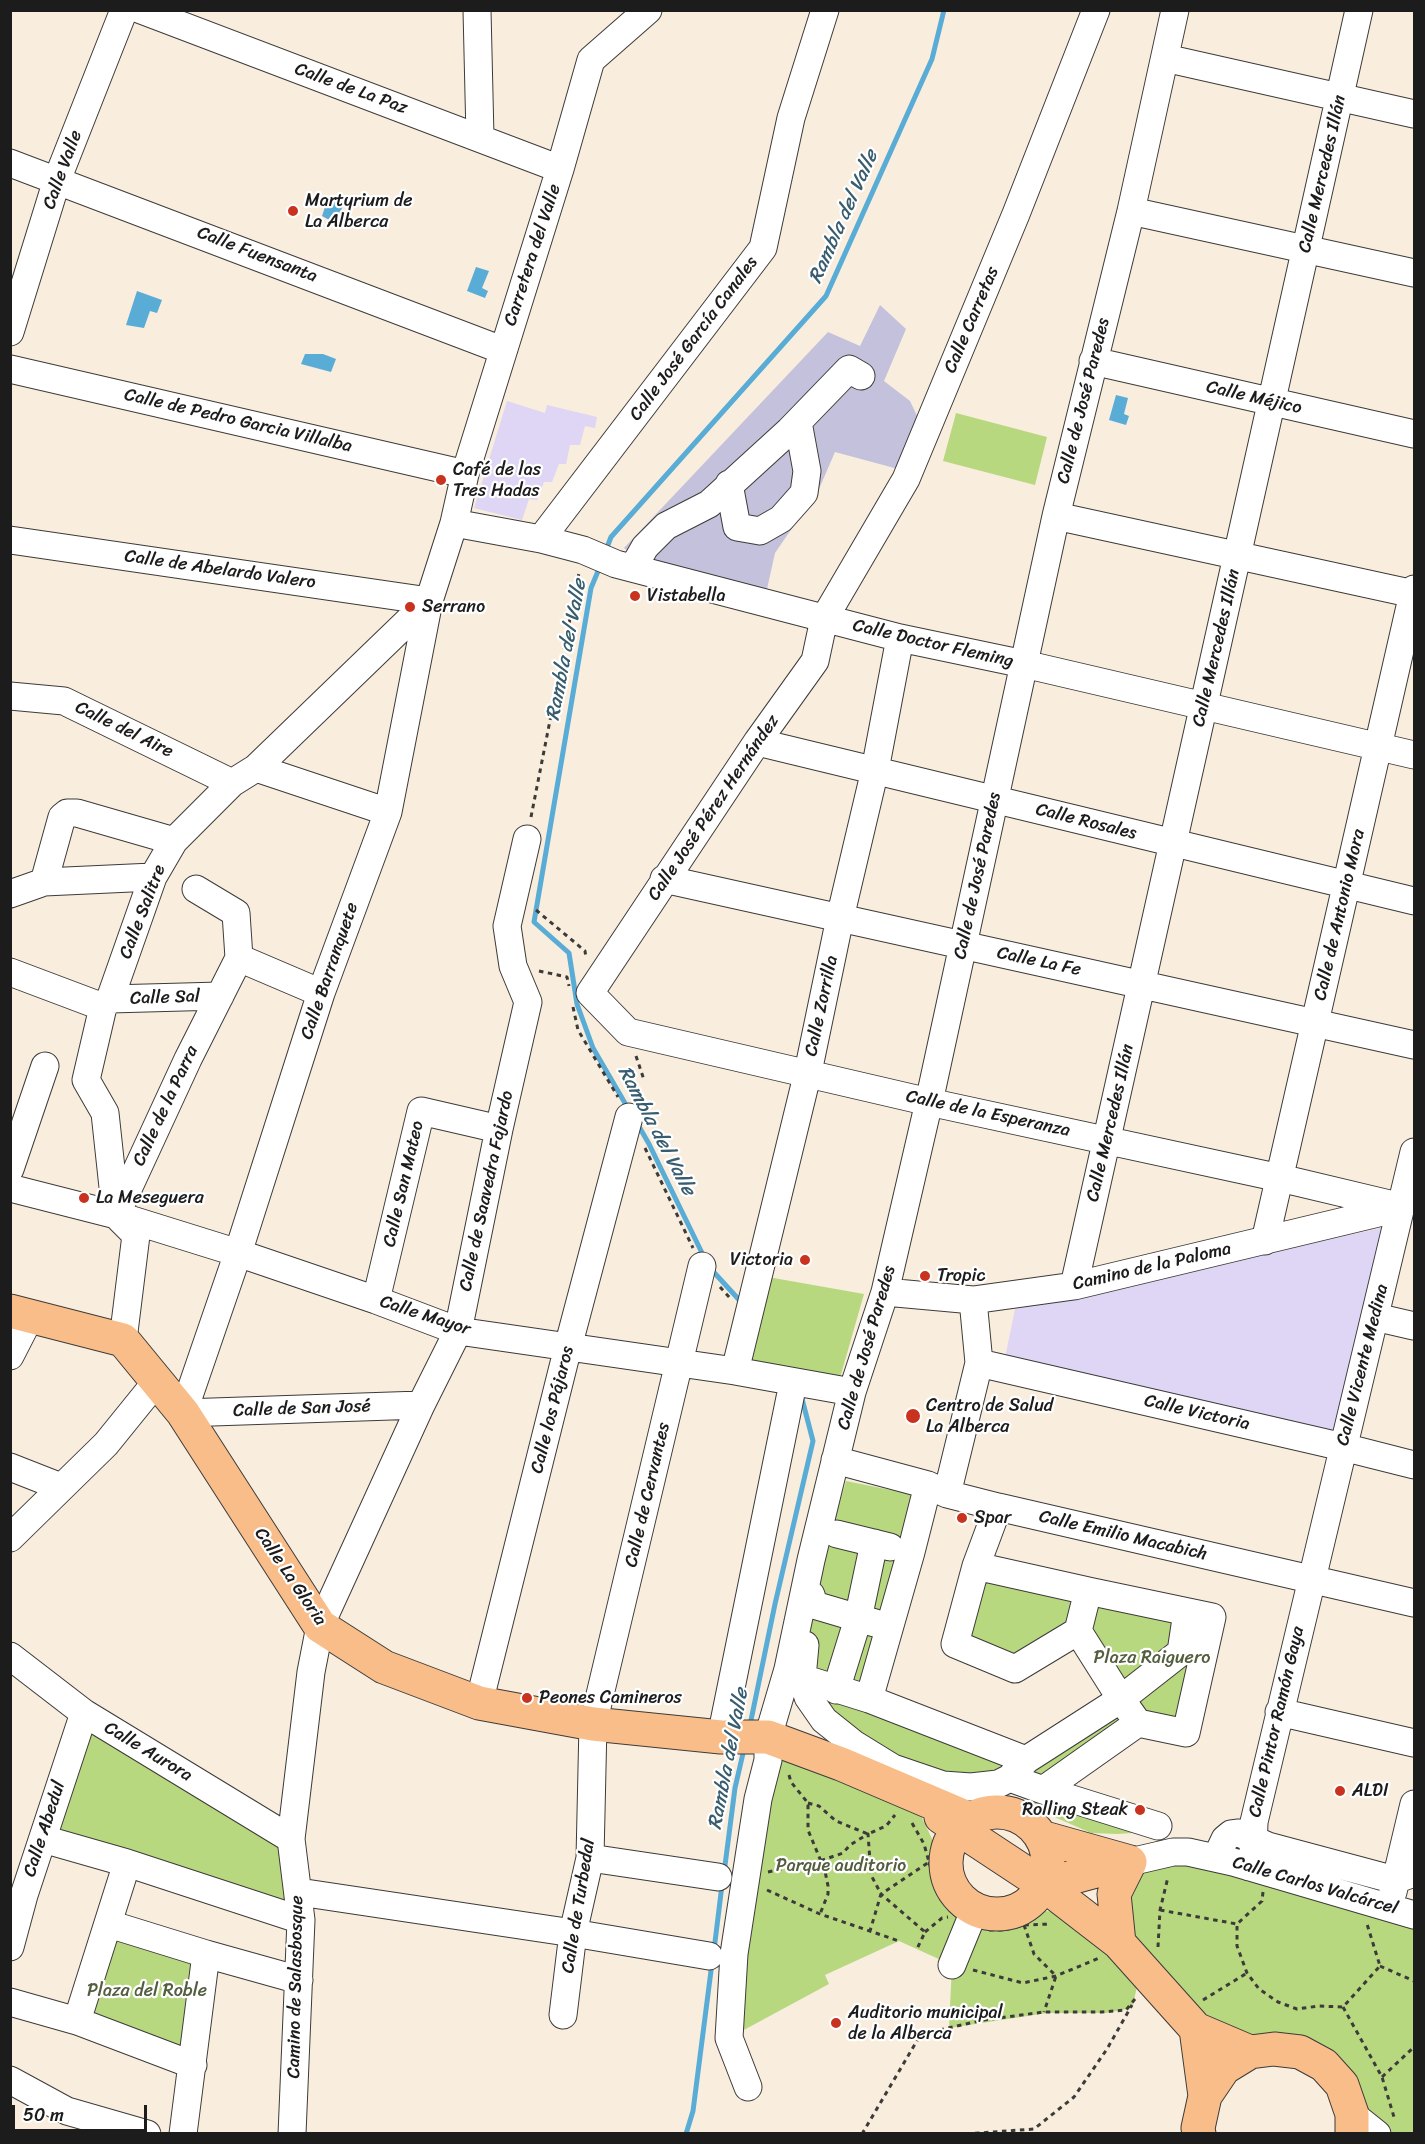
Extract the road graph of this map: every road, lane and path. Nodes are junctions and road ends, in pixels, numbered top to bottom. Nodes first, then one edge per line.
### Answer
1 (124, 10) edge
2 (141, 10) edge
3 (477, 10) edge
4 (648, 10) edge
5 (825, 10) edge
6 (1096, 10) edge
7 (1175, 10) edge
8 (1359, 10) edge
9 (1165, 58) junction
10 (1340, 97) junction
11 (1414, 114) edge
12 (480, 137) junction
13 (10, 163) edge
14 (560, 169) junction
15 (57, 180) junction
16 (1131, 211) junction
17 (1306, 249) junction
18 (1414, 273) edge
19 (10, 332) edge
20 (502, 350) junction
21 (1093, 361) junction
22 (10, 369) edge
23 (861, 376) dead end
24 (1272, 402) junction
25 (798, 422) junction
26 (1414, 434) edge
27 (465, 474) junction
28 (729, 484) junction
29 (1056, 516) junction
30 (454, 523) junction
31 (542, 539) junction
32 (10, 540) edge
33 (583, 550) junction
34 (1238, 556) junction
35 (624, 566) junction
36 (1414, 592) edge
37 (429, 601) junction
38 (824, 619) junction
39 (900, 638) junction
40 (1024, 664) junction
41 (10, 696) edge
42 (1204, 706) junction
43 (757, 742) junction
44 (1378, 746) junction
45 (1414, 754) edge
46 (256, 768) junction
47 (875, 770) junction
48 (232, 783) junction
49 (995, 800) junction
50 (388, 812) junction
51 (527, 839) joint
52 (174, 841) junction
53 (1174, 843) junction
54 (153, 877) junction
55 (664, 879) junction
56 (44, 882) junction
57 (1347, 885) junction
58 (196, 889) dead end
59 (10, 894) edge
60 (1414, 901) edge
61 (536, 909) dead end
62 (840, 918) junction
63 (963, 945) junction
64 (239, 958) junction
65 (10, 972) edge
66 (1142, 985) junction
67 (321, 993) junction
68 (590, 993) junction
69 (220, 996) junction
70 (107, 1003) junction
71 (1315, 1023) junction
72 (1414, 1045) edge
73 (45, 1066) dead end
74 (808, 1072) junction
75 (929, 1102) junction
76 (629, 1117) dead end
77 (499, 1129) junction
78 (1107, 1140) junction
79 (1414, 1152) edge
80 (10, 1169) edge
81 (1280, 1178) junction
82 (10, 1188) edge
83 (1408, 1206) edge
84 (116, 1215) junction
85 (1265, 1241) junction
86 (238, 1253) junction
87 (702, 1266) dead end
88 (1074, 1286) junction
89 (885, 1292) junction
90 (376, 1300) junction
91 (973, 1300) junction
92 (20, 1314) edge
93 (1375, 1317) junction
94 (1414, 1326) edge
95 (458, 1331) junction
96 (123, 1340) junction
97 (568, 1347) junction
98 (10, 1356) edge
99 (979, 1363) junction
100 (680, 1364) junction
101 (735, 1371) junction
102 (157, 1381) junction
103 (793, 1383) junction
104 (852, 1392) junction
105 (421, 1405) junction
106 (183, 1413) junction
107 (1343, 1447) junction
108 (839, 1462) junction
109 (1414, 1465) edge
110 (10, 1467) edge
111 (62, 1487) junction
112 (937, 1489) junction
113 (998, 1507) junction
114 (837, 1534) junction
115 (10, 1538) edge
116 (874, 1543) junction
117 (911, 1552) junction
118 (976, 1566) junction
119 (1311, 1578) junction
120 (1088, 1591) junction
121 (811, 1595) junction
122 (1414, 1603) edge
123 (1187, 1612) junction
124 (858, 1619) junction
125 (320, 1626) junction
126 (890, 1626) junction
127 (1078, 1631) junction
128 (10, 1656) edge
129 (795, 1673) junction
130 (836, 1690) junction
131 (1121, 1699) junction
132 (869, 1700) junction
133 (479, 1703) junction
134 (1279, 1712) junction
135 (84, 1713) junction
136 (1138, 1723) junction
137 (593, 1724) junction
138 (721, 1737) junction
139 (768, 1737) junction
140 (1414, 1743) edge
141 (841, 1764) junction
142 (786, 1768) dead end
143 (1018, 1769) junction
144 (1043, 1790) junction
145 (808, 1803) junction
146 (1414, 1804) edge
147 (903, 1807) junction
148 (964, 1824) junction
149 (1158, 1826) dead end
150 (868, 1834) junction
151 (1041, 1837) junction
152 (1253, 1838) junction
153 (43, 1839) junction
154 (291, 1839) junction
155 (1173, 1852) junction
156 (590, 1858) junction
157 (1216, 1858) junction
158 (820, 1861) junction
159 (1130, 1862) junction
160 (128, 1863) junction
161 (937, 1864) junction
162 (1257, 1869) junction
163 (1405, 1876) edge
164 (718, 1877) dead end
165 (753, 1883) junction
166 (1044, 1885) junction
167 (17, 1891) edge
168 (299, 1892) junction
169 (881, 1894) junction
170 (1390, 1908) edge
171 (1160, 1910) junction
172 (819, 1914) junction
173 (1022, 1917) junction
174 (301, 1920) junction
175 (1071, 1920) junction
176 (970, 1922) joint
177 (109, 1924) junction
178 (1237, 1924) junction
179 (870, 1931) junction
180 (925, 1932) junction
181 (573, 1933) junction
182 (899, 1941) dead end
183 (10, 1947) edge
184 (917, 1949) dead end
185 (1113, 1949) junction
186 (206, 1954) junction
187 (709, 1956) dead end
188 (952, 1965) joint
189 (1380, 1966) junction
190 (1248, 1973) junction
191 (1056, 1976) junction
192 (299, 1980) junction
193 (1414, 1981) edge
194 (1142, 1992) junction
195 (10, 2002) edge
196 (1343, 2007) junction
197 (1044, 2012) junction
198 (563, 2015) dead end
199 (1195, 2017) junction
200 (77, 2021) junction
201 (1414, 2047) edge
202 (1250, 2052) junction
203 (193, 2065) junction
204 (1382, 2077) junction
205 (10, 2080) edge
206 (748, 2087) dead end
207 (1205, 2096) junction
208 (1352, 2123) edge
209 (1386, 2128) edge
210 (147, 2133) edge
211 (183, 2133) edge
212 (292, 2133) edge
213 (862, 2133) edge
214 (966, 2133) edge
215 (1199, 2133) edge

1 - 15 street, Calle Valle
2 - 12 street, Calle de La Paz
3 - 12 street
4 - 14 street, Carretera del Valle
5 - 31 street, Calle José García Canales
6 - 38 street, Calle Carretas
7 - 9 street, Calle de José Paredes
8 - 10 street, Calle Mercedes Illán
9 - 10 street
9 - 16 street, Calle de José Paredes
10 - 11 street
10 - 17 street, Calle Mercedes Illán
12 - 14 street, Calle de La Paz
13 - 15 street, Calle Fuensanta
14 - 20 street, Carretera del Valle
15 - 19 street, Calle Valle
15 - 20 street, Calle Fuensanta
16 - 17 street
16 - 21 street, Calle de José Paredes
17 - 18 street
17 - 24 street, Calle Mercedes Illán
20 - 27 street, Carretera del Valle
21 - 24 street, Calle Méjico
21 - 29 street, Calle de José Paredes
22 - 27 street, Calle de Pedro Garcia Villalba
23 - 25 street
24 - 26 street, Calle Méjico
24 - 34 street, Calle Mercedes Illán
25 - 28 street
25 - 28 street
27 - 30 street, Carretera del Valle
28 - 35 street
29 - 34 street
29 - 40 street, Calle de José Paredes
30 - 31 street, Calle Doctor Fleming
30 - 37 street, Calle Barranquete
31 - 33 street, Calle Doctor Fleming
32 - 37 street, Calle de Abelardo Valero
33 - 35 street, Calle Doctor Fleming
33 - 51 path
34 - 36 street
34 - 42 street, Calle Mercedes Illán
35 - 38 street, Calle Doctor Fleming
36 - 44 street, Calle de Antonio Mora
37 - 46 street, Calle Salitre
37 - 50 street, Calle Barranquete
38 - 39 street, Calle Doctor Fleming
38 - 43 street, Calle José Pérez Hernández
39 - 40 street, Calle Doctor Fleming
39 - 47 street, Calle Zorrilla
40 - 42 street, Calle Doctor Fleming
40 - 49 street, Calle de José Paredes
41 - 48 street, Calle del Aire
42 - 44 street, Calle Doctor Fleming
42 - 53 street, Calle Mercedes Illán
43 - 47 street, Calle Rosales
43 - 55 street, Calle José Pérez Hernández
44 - 45 street, Calle Doctor Fleming
44 - 57 street, Calle de Antonio Mora
46 - 48 street, Calle Salitre
46 - 50 street
47 - 49 street, Calle Rosales
47 - 62 street, Calle Zorrilla
48 - 52 street, Calle Salitre
49 - 53 street, Calle Rosales
49 - 63 street, Calle de José Paredes
50 - 67 street, Calle Barranquete
51 - 77 street, Calle de Saavedra Fajardo
52 - 54 street, Calle Salitre
52 - 56 street
53 - 57 street, Calle Rosales
53 - 66 street, Calle Mercedes Illán
54 - 56 street
54 - 70 street, Calle Salitre
55 - 62 street, Calle La Fe
55 - 68 street, Calle José Pérez Hernández
56 - 59 street
57 - 60 street, Calle Rosales
57 - 71 street, Calle de Antonio Mora
58 - 64 street
61 - 68 path
62 - 63 street, Calle La Fe
62 - 74 street, Calle Zorrilla
63 - 66 street, Calle La Fe
63 - 75 street, Calle de José Paredes
64 - 67 street
64 - 69 street, Calle de la Parra
65 - 70 street, Calle Sal
66 - 71 street, Calle La Fe
66 - 78 street, Calle Mercedes Illán
67 - 86 street, Calle Barranquete
68 - 74 street, Calle de la Esperanza
69 - 70 street, Calle Sal
69 - 84 street, Calle de la Parra
70 - 84 street, Calle Salitre
71 - 72 street, Calle La Fe
71 - 81 street, Calle de Antonio Mora
73 - 80 street
74 - 75 street, Calle de la Esperanza
74 - 101 street, Calle Zorrilla
75 - 78 street, Calle de la Esperanza
75 - 89 street, Calle de José Paredes
76 - 97 street, Calle los Pájaros
77 - 90 street, Calle San Mateo
77 - 95 street, Calle de Saavedra Fajardo
78 - 81 street, Calle de la Esperanza
78 - 88 street, Calle Mercedes Illán
79 - 83 street, Calle Vicente Medina
81 - 83 street, Calle de la Esperanza
81 - 85 street, Calle de Antonio Mora
82 - 84 street, Calle Mayor
83 - 85 street, Camino de la Paloma
83 - 93 street, Calle Vicente Medina
84 - 86 street, Calle Mayor
84 - 96 street
85 - 88 street, Camino de la Paloma
86 - 90 street, Calle Mayor
86 - 106 street, Calle Barranquete
87 - 100 street, Calle de Cervantes
88 - 91 street, Camino de la Paloma
89 - 91 street, Camino de la Paloma
89 - 104 street, Calle de José Paredes
90 - 95 street, Calle Mayor
91 - 99 street
92 - 96 main road
92 - 98 street
93 - 94 street
93 - 107 street, Calle Vicente Medina
95 - 97 street, Calle Mayor
95 - 105 street, Calle de Saavedra Fajardo
96 - 102 main road, Calle La Gloria
97 - 100 street, Calle Mayor
97 - 133 street, Calle los Pájaros
99 - 107 street, Calle Victoria
99 - 112 street
100 - 101 street, Calle Mayor
100 - 137 street, Calle de Cervantes
101 - 103 street, Calle Mayor
102 - 106 main road, Calle La Gloria
102 - 111 street
103 - 104 street, Calle Mayor
103 - 138 street
104 - 108 street, Calle de José Paredes
105 - 106 street, Calle de San José
105 - 125 street, Calle de Saavedra Fajardo
106 - 125 main road, Calle La Gloria
107 - 109 street, Calle Victoria
107 - 119 street, Calle Vicente Medina
108 - 112 street, Calle Emilio Macabich
108 - 114 street
108 - 129 street, Calle de José Paredes
110 - 111 street
111 - 115 street
112 - 113 street, Calle Emilio Macabich
112 - 117 street
113 - 118 street
113 - 119 street, Calle Emilio Macabich
114 - 116 street
114 - 121 street
116 - 117 street
116 - 124 street
117 - 126 street
118 - 120 street
118 - 127 street
119 - 122 street, Calle Emilio Macabich
119 - 134 street, Calle Pintor Ramón Gaya
120 - 123 street
120 - 127 street
121 - 124 street
121 - 129 street
123 - 131 street
123 - 136 street
124 - 126 street
124 - 130 street
125 - 133 main road, Calle La Gloria
125 - 154 street, Camino de Salasbosque
126 - 132 street
127 - 131 street
128 - 135 street, Calle Aurora
129 - 130 street
129 - 139 street, Calle de José Paredes
129 - 141 street
129 - 143 street
130 - 132 street
131 - 136 street
131 - 143 street
132 - 143 street
133 - 137 main road, Calle La Gloria
134 - 140 street
134 - 152 street, Calle Pintor Ramón Gaya
135 - 153 street, Calle Abedul
135 - 154 street, Calle Aurora
136 - 144 street
137 - 138 main road, Calle La Gloria
137 - 156 street, Calle de Turbedal
138 - 139 main road, Calle La Gloria
139 - 141 main road
139 - 165 street, Calle de José Paredes
141 - 147 main road
142 - 145 path
143 - 144 street
144 - 149 street
145 - 150 path
145 - 158 path
146 - 163 street
147 - 148 main road
147 - 150 path
147 - 161 main road
147 - 161 path
148 - 151 main road
148 - 161 main road
148 - 166 main road
150 - 158 path
150 - 169 path
151 - 159 main road
151 - 166 main road
152 - 157 street, Calle Carlos Valcárcel
152 - 162 street, Calle Pintor Ramón Gaya
152 - 163 street, Calle Carlos Valcárcel
153 - 160 street
153 - 167 street, Calle Abedul
154 - 168 street, Camino de Salasbosque
155 - 157 street, Calle Carlos Valcárcel
155 - 159 street, Calle Carlos Valcárcel
155 - 171 path
156 - 164 street
156 - 181 street, Calle de Turbedal
157 - 162 street, Calle Carlos Valcárcel
158 - 165 path
158 - 172 path
159 - 166 main road
159 - 185 main road
160 - 174 street
160 - 177 street
161 - 169 path
161 - 173 main road
161 - 180 path
162 - 170 street, Calle Carlos Valcárcel
162 - 178 path
163 - 170 street
165 - 172 path
165 - 206 street, Calle de José Paredes
166 - 173 main road
166 - 175 main road
167 - 183 street, Calle Abedul
168 - 174 street, Camino de Salasbosque
168 - 181 street
169 - 179 path
169 - 180 path
170 - 189 path
171 - 178 path
171 - 194 path
172 - 179 path
173 - 175 main road
173 - 175 path
173 - 176 path
173 - 191 path
174 - 192 street, Camino de Salasbosque
175 - 185 main road
176 - 188 street
177 - 186 street
177 - 200 street
178 - 190 path
179 - 182 path
180 - 184 path
181 - 187 street
181 - 198 street, Calle de Turbedal
185 - 191 path
185 - 194 main road
186 - 192 street
186 - 203 street
188 - 191 path
189 - 193 path
189 - 196 path
190 - 196 path
190 - 199 path
191 - 197 path
192 - 212 street, Camino de Salasbosque
194 - 197 path
194 - 199 main road
194 - 214 path
195 - 200 street
196 - 204 path
197 - 213 path
199 - 202 main road
199 - 207 main road
200 - 203 street
201 - 204 path
202 - 207 main road
202 - 208 main road
203 - 211 street
204 - 209 path
205 - 210 street
207 - 215 main road
208 - 209 street

